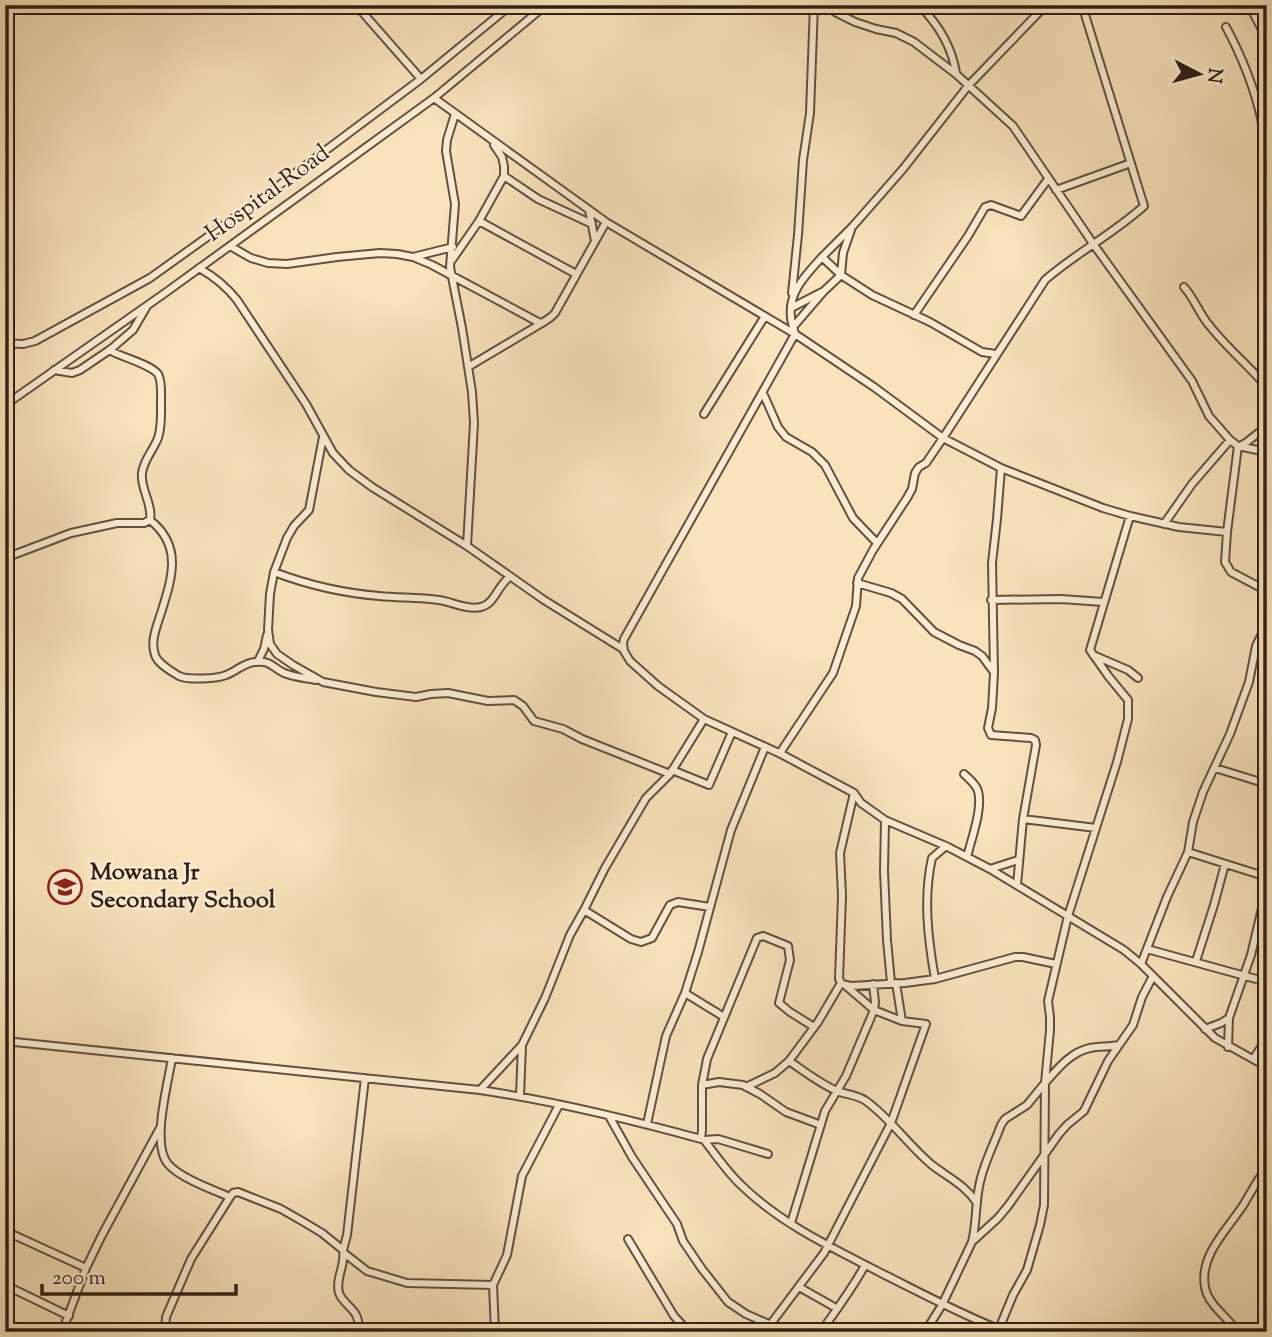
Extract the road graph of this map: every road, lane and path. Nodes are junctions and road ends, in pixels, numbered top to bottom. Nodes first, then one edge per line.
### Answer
1 (356, 5) edge
2 (511, 5) edge
3 (546, 5) edge
4 (814, 5) edge
5 (825, 5) edge
6 (919, 5) edge
7 (1046, 5) edge
8 (1083, 5) edge
9 (1249, 5) edge
10 (1226, 27) dead end
11 (1267, 39) edge
12 (956, 74) junction
13 (421, 79) junction
14 (968, 86) junction
15 (434, 98) junction
16 (455, 114) junction
17 (491, 140) junction
18 (1265, 153) edge
19 (1267, 161) edge
20 (1131, 163) junction
21 (504, 176) junction
22 (1048, 179) junction
23 (1056, 190) junction
24 (589, 210) junction
25 (479, 220) junction
26 (1267, 220) edge
27 (606, 222) junction
28 (592, 224) junction
29 (853, 226) junction
30 (595, 241) junction
31 (462, 244) junction
32 (1094, 245) junction
33 (230, 246) junction
34 (452, 247) junction
35 (413, 257) junction
36 (822, 257) junction
37 (1267, 258) edge
38 (451, 262) junction
39 (199, 268) junction
40 (576, 274) junction
41 (841, 275) junction
42 (453, 277) junction
43 (1184, 287) dead end
44 (824, 291) junction
45 (792, 299) junction
46 (148, 304) junction
47 (791, 308) junction
48 (914, 315) junction
49 (765, 316) junction
50 (542, 323) junction
51 (794, 331) junction
52 (5, 343) edge
53 (109, 351) junction
54 (982, 352) junction
55 (996, 354) junction
56 (991, 363) junction
57 (468, 367) junction
58 (54, 370) junction
59 (1267, 387) edge
60 (763, 393) junction
61 (5, 405) edge
62 (704, 414) dead end
63 (1267, 426) edge
64 (323, 437) junction
65 (943, 438) junction
66 (1230, 440) junction
67 (1238, 446) junction
68 (1267, 452) edge
69 (1001, 468) junction
70 (1130, 516) junction
71 (150, 520) junction
72 (1164, 524) junction
73 (1227, 532) junction
74 (877, 543) junction
75 (467, 546) junction
76 (5, 558) edge
77 (274, 572) junction
78 (510, 577) junction
79 (857, 583) junction
80 (1267, 591) edge
81 (991, 600) junction
82 (1103, 602) junction
83 (1267, 622) edge
84 (268, 630) junction
85 (623, 649) junction
86 (993, 651) junction
87 (1093, 655) junction
88 (982, 656) junction
89 (258, 661) junction
90 (994, 673) junction
91 (1138, 678) dead end
92 (323, 682) junction
93 (704, 719) junction
94 (732, 732) junction
95 (765, 747) junction
96 (780, 753) junction
97 (1215, 768) junction
98 (671, 772) junction
99 (964, 774) dead end
100 (1267, 784) edge
101 (854, 793) junction
102 (1023, 819) junction
103 (885, 820) junction
104 (1096, 828) junction
105 (946, 846) junction
106 (1188, 852) junction
107 (967, 858) junction
108 (1018, 860) junction
109 (1225, 864) junction
110 (990, 869) junction
111 (1267, 877) edge
112 (1017, 885) junction
113 (1267, 887) edge
114 (710, 907) junction
115 (584, 911) junction
116 (1068, 916) junction
117 (1147, 949) junction
118 (1196, 961) junction
119 (1056, 964) junction
120 (1141, 964) junction
121 (1243, 975) junction
122 (1153, 976) junction
123 (935, 979) junction
124 (1267, 982) edge
125 (893, 983) junction
126 (843, 984) junction
127 (873, 984) junction
128 (685, 993) junction
129 (874, 1010) junction
130 (724, 1017) junction
131 (1229, 1018) junction
132 (902, 1021) junction
133 (814, 1027) junction
134 (1205, 1029) junction
135 (1267, 1038) edge
136 (5, 1041) edge
137 (522, 1045) junction
138 (1119, 1045) junction
139 (1228, 1047) junction
140 (172, 1058) junction
141 (1254, 1058) junction
142 (789, 1061) junction
143 (1267, 1067) edge
144 (365, 1078) junction
145 (1045, 1083) junction
146 (702, 1084) junction
147 (746, 1087) junction
148 (480, 1090) junction
149 (838, 1091) junction
150 (520, 1096) junction
151 (559, 1105) junction
152 (609, 1116) junction
153 (891, 1123) junction
154 (647, 1124) junction
155 (821, 1125) junction
156 (160, 1126) junction
157 (702, 1139) junction
158 (768, 1154) dead end
159 (1045, 1154) junction
160 (1267, 1167) edge
161 (230, 1197) junction
162 (977, 1203) junction
163 (791, 1223) junction
164 (5, 1231) edge
165 (628, 1239) dead end
166 (972, 1242) junction
167 (828, 1246) junction
168 (344, 1251) junction
169 (865, 1265) junction
170 (86, 1268) junction
171 (5, 1285) edge
172 (493, 1285) junction
173 (799, 1287) junction
174 (942, 1305) junction
175 (836, 1308) junction
176 (69, 1316) junction
177 (771, 1325) junction
178 (1233, 1326) junction
179 (1267, 1328) edge
180 (1003, 1331) edge
181 (62, 1332) edge
182 (164, 1332) edge
183 (359, 1332) edge
184 (495, 1332) edge
185 (689, 1332) edge
186 (788, 1332) edge
187 (821, 1332) edge
188 (925, 1332) edge
189 (1198, 1332) edge

1 - 13 street
2 - 13 street
3 - 15 street, Hospital Road
4 - 45 street
5 - 12 street
6 - 12 street
7 - 14 street
8 - 20 street
9 - 11 street
10 - 18 street
12 - 14 street
13 - 52 street
14 - 22 street
14 - 29 street
15 - 16 street
15 - 33 street, Hospital Road
16 - 17 street
16 - 34 street
17 - 21 street
17 - 24 street
18 - 19 street
20 - 23 street
20 - 32 street
21 - 25 street
21 - 28 street
22 - 23 street
22 - 48 street
23 - 32 street
24 - 27 street
24 - 28 street
25 - 31 street
25 - 40 street
26 - 37 street
27 - 30 street
27 - 49 street
28 - 30 street
29 - 36 street
29 - 41 street
30 - 40 street
31 - 34 street
31 - 38 street
32 - 55 street
32 - 66 street
33 - 35 street
33 - 39 street, Hospital Road
34 - 35 street
34 - 38 street
35 - 42 street
36 - 41 street
36 - 45 street
38 - 42 street
39 - 46 street, Hospital Road
39 - 64 street
40 - 50 street
41 - 44 street
41 - 48 street
42 - 50 street
42 - 57 street
43 - 59 street
44 - 47 street
44 - 51 street
45 - 47 street
46 - 53 street
46 - 58 street, Hospital Road
47 - 51 street
48 - 54 street
49 - 51 street
49 - 62 street
50 - 57 street
51 - 60 street
51 - 65 street
53 - 58 street
53 - 71 street
54 - 55 street
54 - 56 street
55 - 56 street
56 - 65 street
57 - 75 street
58 - 61 street, Hospital Road
60 - 74 street
60 - 85 street
63 - 67 street
64 - 75 street
64 - 77 street
65 - 69 street
65 - 74 street
66 - 67 street
66 - 72 street
67 - 68 street
67 - 73 street
69 - 70 street
69 - 81 street
70 - 72 street
70 - 82 street
71 - 76 street
71 - 89 street
72 - 73 street
73 - 80 street
74 - 79 street
75 - 78 street
77 - 78 street
77 - 84 street
78 - 85 street
79 - 88 street
79 - 96 street
81 - 82 street
81 - 86 street
82 - 87 street
83 - 97 street
84 - 89 street
84 - 92 street
85 - 93 street
86 - 88 street
86 - 90 street
87 - 91 street
87 - 104 street
88 - 90 street
89 - 92 street
90 - 102 street
92 - 98 street
93 - 94 street
93 - 98 street
94 - 95 street
94 - 98 street
95 - 96 street
95 - 114 street
96 - 101 street
97 - 100 street
97 - 106 street
98 - 115 street
99 - 107 street
101 - 103 street
101 - 126 street
102 - 104 street
102 - 108 street
103 - 105 street
103 - 125 street
104 - 116 street
105 - 107 street
105 - 123 street
106 - 109 street
106 - 117 street
107 - 110 street
108 - 110 street
108 - 112 street
109 - 111 street
109 - 118 street
110 - 112 street
112 - 116 street
113 - 121 street
114 - 115 street
114 - 128 street
115 - 137 street
116 - 119 street
116 - 120 street
117 - 118 street
117 - 120 street
118 - 121 street
119 - 123 street
119 - 145 street
120 - 122 street
121 - 124 street
121 - 131 street
122 - 134 street
122 - 138 street
123 - 125 street
125 - 127 street
125 - 132 street
126 - 127 street
126 - 129 street
126 - 133 street
127 - 129 street
128 - 130 street
128 - 154 street
129 - 132 street
129 - 149 street
130 - 133 street
130 - 146 street
131 - 134 street
131 - 139 street
132 - 153 street
133 - 142 street
134 - 139 street
135 - 141 street
136 - 140 street
137 - 148 street
137 - 150 street
138 - 145 street
138 - 159 street
139 - 141 street
140 - 144 street
140 - 156 street
141 - 143 street
142 - 147 street
142 - 149 street
144 - 148 street
144 - 168 street
145 - 159 street
145 - 162 street
146 - 147 street
146 - 157 street
147 - 155 street
148 - 150 street
149 - 153 street
149 - 155 street
150 - 151 street
151 - 152 street
151 - 172 street
152 - 154 street
152 - 177 street
153 - 162 street
153 - 167 street
154 - 157 street
155 - 163 street
156 - 161 street
156 - 170 street
157 - 158 street
157 - 163 street
159 - 166 street
159 - 180 street
160 - 178 street
161 - 168 street
161 - 182 street
162 - 166 street
163 - 167 street
164 - 170 street
165 - 185 street
166 - 174 street
167 - 169 street
167 - 173 street
168 - 172 street
168 - 183 street
169 - 174 street
169 - 175 street
170 - 176 street
171 - 176 street
172 - 184 street
173 - 175 street
173 - 177 street
174 - 180 street
174 - 188 street
175 - 187 street
176 - 181 street
177 - 186 street
178 - 179 street
178 - 189 street

